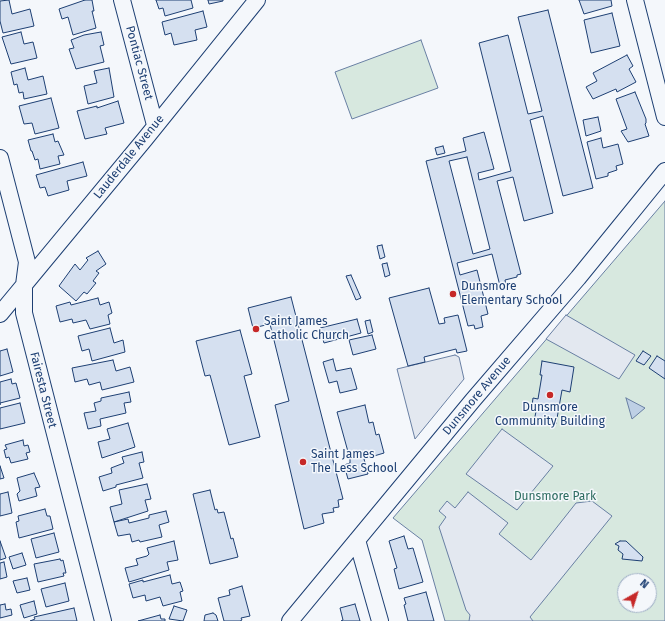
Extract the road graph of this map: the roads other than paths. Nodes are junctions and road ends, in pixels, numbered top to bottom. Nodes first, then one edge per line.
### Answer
1 (122, 0) edge
2 (257, 0) edge
3 (635, 0) edge
4 (665, 117) edge
5 (155, 125) junction
6 (0, 158) edge
7 (665, 171) edge
8 (24, 285) junction
9 (0, 314) edge
10 (357, 540) junction
11 (103, 621) edge
12 (290, 621) edge
13 (380, 621) edge

1 - 5 street, Pontiac Street
2 - 5 street, Lauderdale Avenue
3 - 4 street
5 - 8 street, Lauderdale Avenue
6 - 8 street, Fairesta Street
7 - 10 street, Dunsmore Avenue
8 - 9 street, Lauderdale Avenue
8 - 11 street, Fairesta Street
10 - 12 street, Dunsmore Avenue
10 - 13 street

